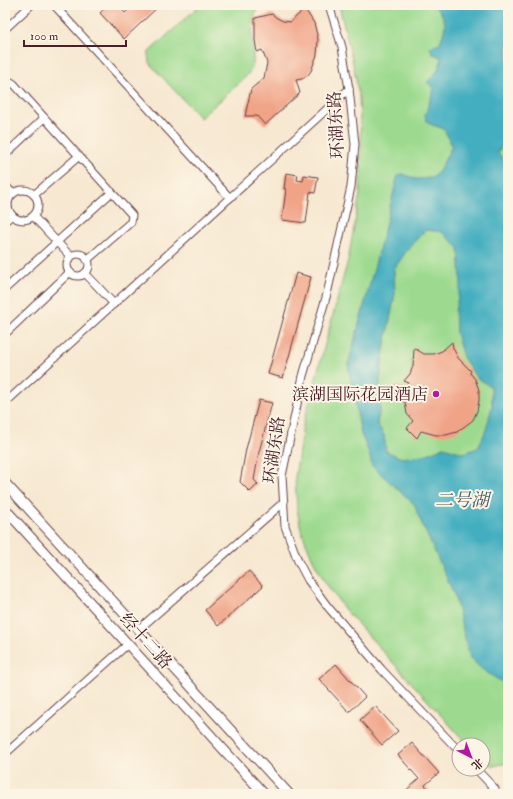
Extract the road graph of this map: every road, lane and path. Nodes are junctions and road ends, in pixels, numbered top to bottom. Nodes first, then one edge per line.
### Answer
1 (31, 5) edge
2 (54, 5) edge
3 (329, 5) edge
4 (5, 29) edge
5 (5, 85) edge
6 (349, 89) junction
7 (44, 118) junction
8 (5, 155) edge
9 (79, 156) junction
10 (5, 185) edge
11 (112, 192) junction
12 (13, 194) junction
13 (34, 195) junction
14 (230, 198) junction
15 (12, 215) junction
16 (33, 216) junction
17 (5, 221) edge
18 (57, 242) junction
19 (71, 257) junction
20 (87, 260) junction
21 (70, 272) junction
22 (85, 273) junction
23 (5, 289) edge
24 (114, 304) junction
25 (5, 334) edge
26 (5, 403) edge
27 (5, 483) edge
28 (284, 502) junction
29 (5, 509) edge
30 (140, 629) junction
31 (128, 644) junction
32 (451, 743) edge
33 (5, 754) edge
34 (484, 777) edge
35 (495, 789) dead end
36 (264, 794) edge
37 (289, 794) edge

1 - 4 street
2 - 14 street
3 - 6 street, 环湖东路
5 - 7 street
6 - 14 street
6 - 28 street, 环湖东路
7 - 8 street
7 - 9 street
9 - 11 street
9 - 13 street
10 - 12 street
11 - 18 street
11 - 20 street
12 - 13 street
12 - 15 street
13 - 16 street
14 - 24 street
15 - 16 street
15 - 17 street
16 - 18 street
18 - 19 street
18 - 23 street
19 - 20 street
19 - 21 street
20 - 22 street
21 - 22 street
21 - 25 street
22 - 24 street
24 - 26 street
27 - 30 main road
28 - 30 street
28 - 32 street, 环湖东路
29 - 31 main road, 经十二路
30 - 37 main road
31 - 33 street
31 - 36 main road, 经十二路
34 - 35 street

